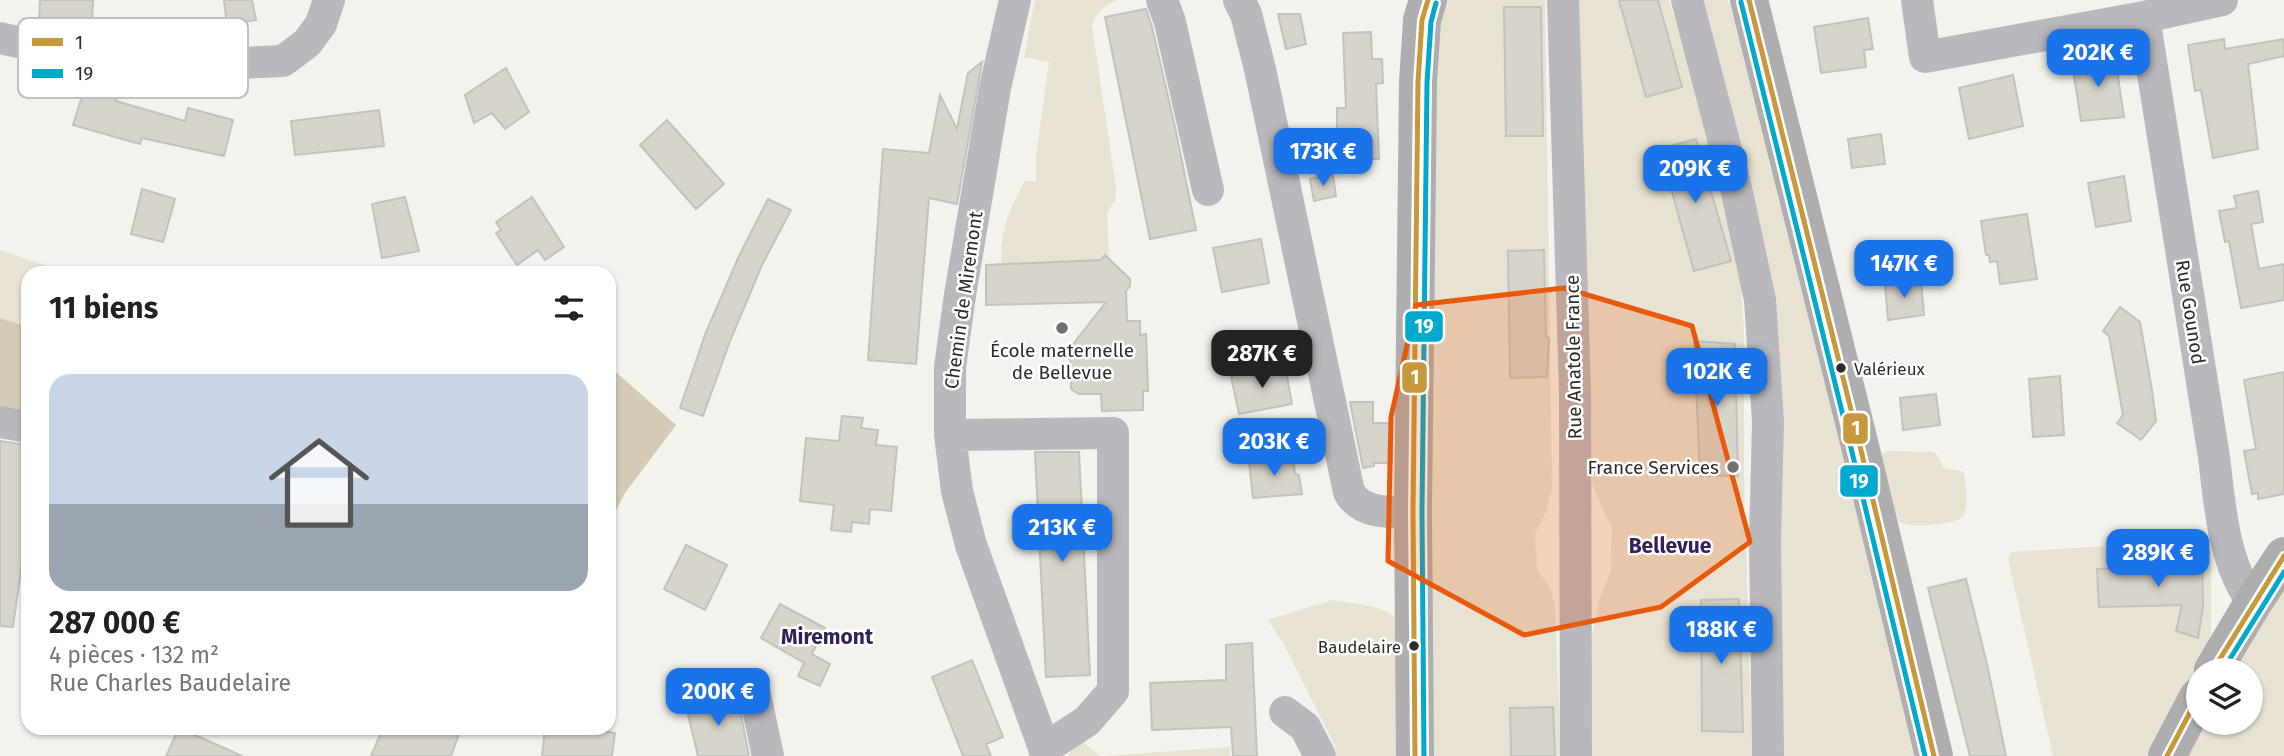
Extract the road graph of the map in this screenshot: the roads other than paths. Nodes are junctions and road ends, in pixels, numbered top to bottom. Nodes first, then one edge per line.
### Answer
1 (329, 0) edge
2 (1015, 0) edge
3 (1163, 0) edge
4 (1239, 0) edge
5 (1428, 0) edge
6 (1563, 0) edge
7 (1687, 0) edge
8 (1749, 0) edge
9 (1917, 0) edge
10 (2222, 0) edge
11 (2144, 17) junction
12 (0, 38) edge
13 (18, 42) edge
14 (248, 63) edge
15 (1208, 190) dead end
16 (0, 422) edge
17 (21, 426) edge
18 (950, 436) junction
19 (1413, 512) junction
20 (2284, 556) edge
21 (2253, 603) junction
22 (2220, 658) edge
23 (755, 695) dead end
24 (1285, 712) dead end
25 (2186, 720) edge
26 (1046, 753) edge
27 (768, 756) edge
28 (1320, 756) edge
29 (1415, 756) edge
30 (1576, 756) edge
31 (1768, 756) edge
32 (1934, 756) edge
33 (2167, 756) edge

1 - 14 street
2 - 18 street, Chemin de Miremont
3 - 15 street
4 - 19 street
5 - 19 main road
6 - 30 street, Rue Anatole France
7 - 31 street
8 - 32 main road
9 - 11 street
10 - 11 street
11 - 21 street, Rue Gounod
12 - 13 street
16 - 17 street
18 - 26 street, Chemin de Miremont
18 - 26 street
19 - 29 main road
20 - 21 main road
21 - 22 main road
23 - 27 street
24 - 28 street
25 - 33 main road

